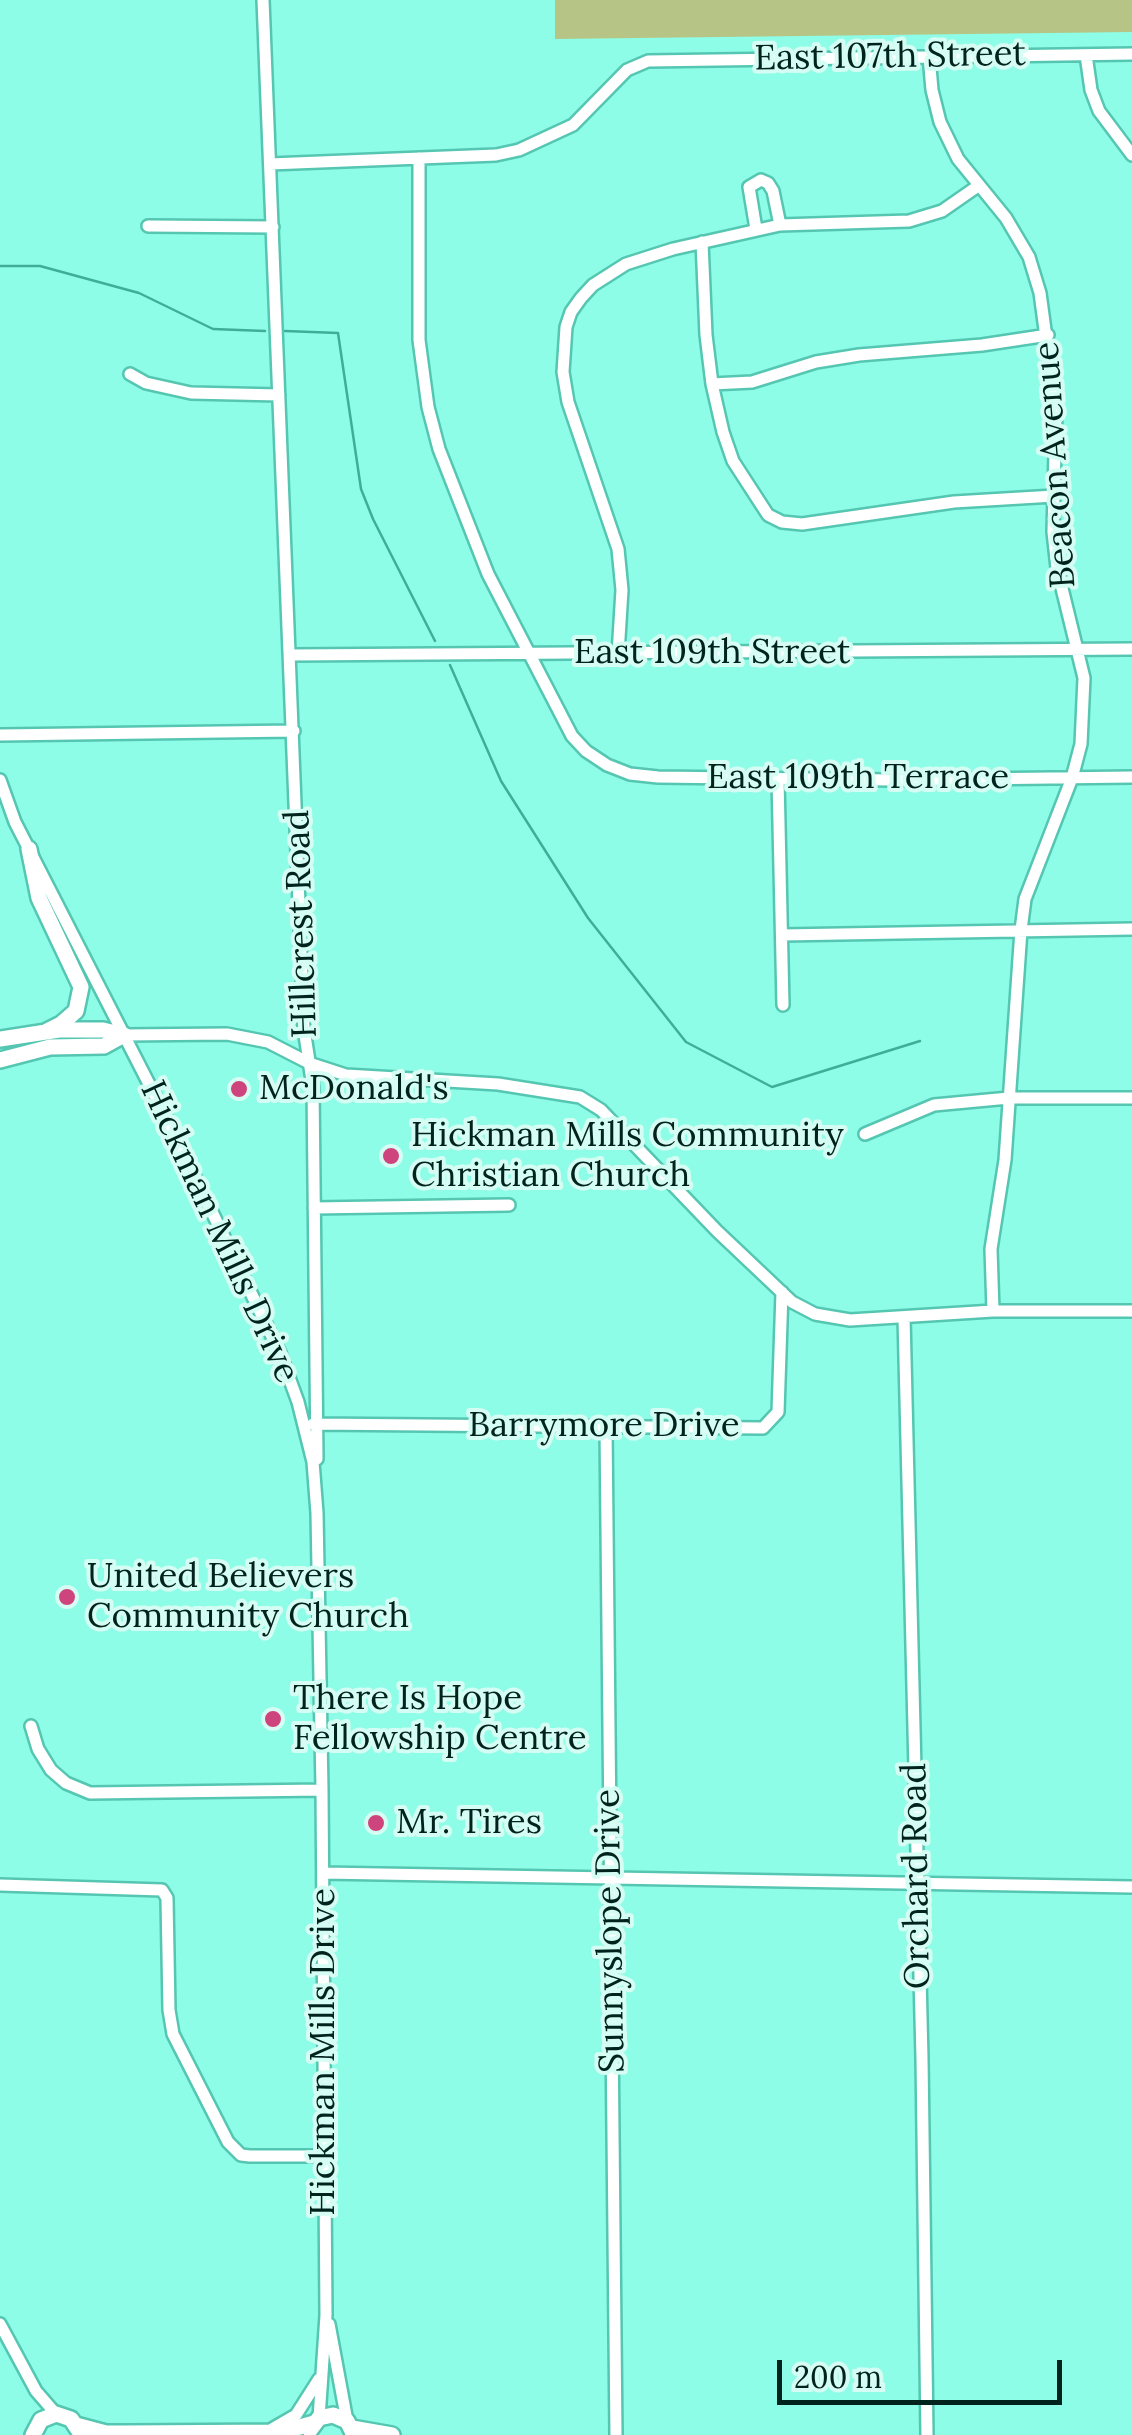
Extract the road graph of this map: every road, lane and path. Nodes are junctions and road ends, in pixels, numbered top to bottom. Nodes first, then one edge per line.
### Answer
1 (263, 0) edge
2 (1132, 54) edge
3 (1086, 55) junction
4 (929, 56) junction
5 (1132, 155) edge
6 (420, 158) junction
7 (270, 164) junction
8 (978, 186) junction
9 (780, 225) junction
10 (148, 226) dead end
11 (273, 226) junction
12 (756, 229) junction
13 (702, 242) junction
14 (1048, 335) junction
15 (130, 374) dead end
16 (712, 384) junction
17 (279, 395) junction
18 (1054, 496) junction
19 (1079, 650) junction
20 (1132, 650) edge
21 (530, 654) junction
22 (618, 654) junction
23 (292, 656) junction
24 (294, 732) junction
25 (0, 735) edge
26 (1132, 777) edge
27 (1072, 778) junction
28 (778, 779) junction
29 (0, 780) edge
30 (29, 849) junction
31 (1132, 929) edge
32 (1020, 930) junction
33 (782, 934) junction
34 (784, 1005) dead end
35 (46, 1031) junction
36 (124, 1035) junction
37 (0, 1039) edge
38 (0, 1060) edge
39 (309, 1063) junction
40 (1010, 1098) junction
41 (1132, 1098) edge
42 (866, 1134) dead end
43 (509, 1205) dead end
44 (314, 1208) junction
45 (782, 1292) junction
46 (993, 1311) junction
47 (1132, 1311) edge
48 (904, 1317) junction
49 (311, 1424) junction
50 (606, 1427) junction
51 (31, 1726) dead end
52 (322, 1790) junction
53 (323, 1874) junction
54 (611, 1877) junction
55 (916, 1883) junction
56 (0, 1885) edge
57 (1132, 1887) edge
58 (324, 2156) junction
59 (326, 2315) junction
60 (0, 2324) edge
61 (322, 2370) junction
62 (56, 2414) junction
63 (314, 2426) edge
64 (351, 2428) edge
65 (34, 2430) edge
66 (78, 2430) edge
67 (265, 2432) junction
68 (20, 2435) edge
69 (392, 2435) edge
70 (616, 2435) edge
71 (927, 2435) edge

1 - 7 street, Hillcrest Road
2 - 3 street, East 107th Street
3 - 4 street, East 107th Street
3 - 5 street
4 - 6 street, East 107th Street
4 - 8 street, Beacon Avenue
6 - 7 street
6 - 21 street
7 - 11 street, Hillcrest Road
8 - 9 street
8 - 14 street, Beacon Avenue
9 - 12 street
9 - 12 street
10 - 11 street
11 - 17 street, Hillcrest Road
12 - 13 street
13 - 16 street
13 - 22 street
14 - 16 street
14 - 18 street, Beacon Avenue
15 - 17 street
16 - 18 street
17 - 23 street, Hillcrest Road
18 - 19 street, Beacon Avenue
19 - 20 street, East 109th Street
19 - 22 street, East 109th Street
19 - 27 street, Beacon Avenue
21 - 22 street, East 109th Street
21 - 23 street, East 109th Street
21 - 28 street, East 109th Terrace
23 - 24 street, Hillcrest Road
24 - 25 street
24 - 39 street, Hillcrest Road
26 - 27 street, East 109th Terrace
27 - 28 street, East 109th Terrace
27 - 32 street, Beacon Avenue
28 - 33 street
29 - 30 street, Hickman Mills Drive
30 - 35 main road
30 - 36 street, Hickman Mills Drive
31 - 32 street
32 - 33 street
32 - 40 street, Beacon Avenue
33 - 34 street
35 - 36 main road
35 - 37 main road
36 - 38 main road
36 - 39 street
36 - 49 street, Hickman Mills Drive
39 - 44 street, Hillcrest Road
39 - 45 street
40 - 41 street
40 - 42 street
40 - 46 street, Beacon Avenue
43 - 44 street
44 - 49 street, Hillcrest Road
45 - 48 street
45 - 50 street, Barrymore Drive
46 - 47 street
46 - 48 street
48 - 55 street, Orchard Road
49 - 50 street, Barrymore Drive
49 - 52 street, Hickman Mills Drive
50 - 54 street, Sunnyslope Drive
51 - 52 street
52 - 53 street, Hickman Mills Drive
53 - 54 street
53 - 58 street, Hickman Mills Drive
54 - 55 street
54 - 70 street, Sunnyslope Drive
55 - 57 street
55 - 71 street, Orchard Road
56 - 58 street
58 - 59 street, Hickman Mills Drive
59 - 61 street, Hickman Mills Drive
59 - 64 street, Hickman Mills Drive
60 - 62 street
61 - 63 street, Hickman Mills Drive
61 - 67 street
62 - 65 main road
62 - 66 main road
63 - 64 main road
63 - 67 main road
64 - 69 main road
65 - 68 main road
66 - 67 main road

